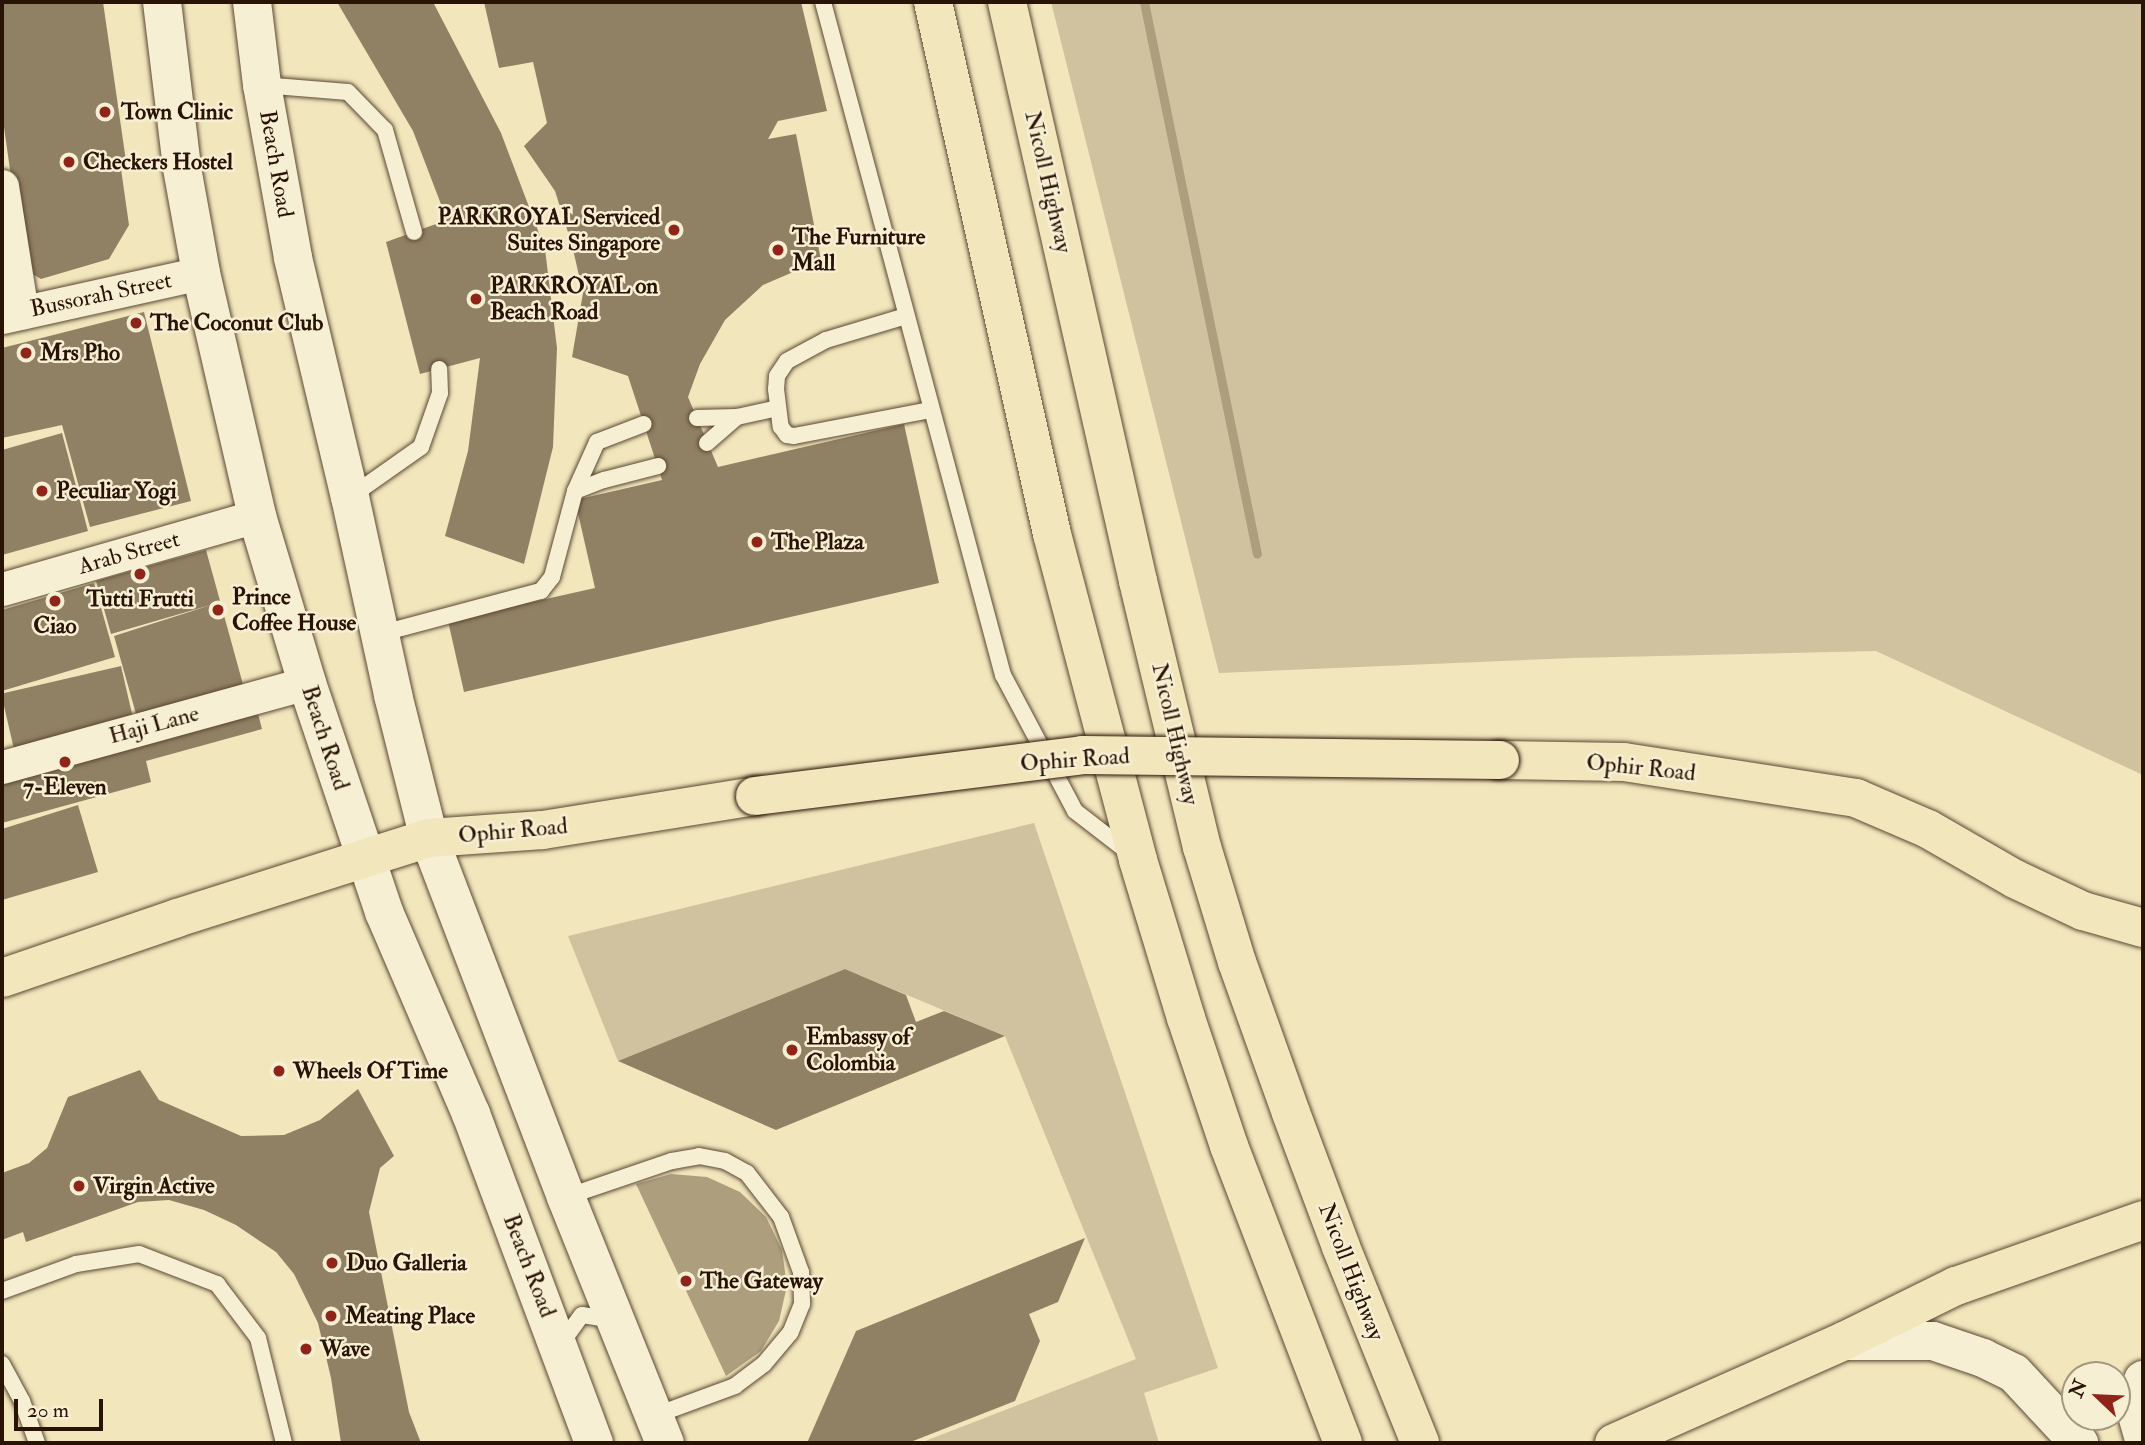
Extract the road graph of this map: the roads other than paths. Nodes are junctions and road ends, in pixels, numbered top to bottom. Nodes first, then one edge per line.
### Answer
1 (162, 2) edge
2 (252, 2) edge
3 (823, 2) edge
4 (933, 2) edge
5 (1007, 2) edge
6 (262, 85) junction
7 (2, 186) edge
8 (414, 232) dead end
9 (201, 273) junction
10 (12, 314) edge
11 (906, 316) junction
12 (439, 369) dead end
13 (778, 408) junction
14 (930, 410) junction
15 (737, 417) junction
16 (697, 418) dead end
17 (645, 424) dead end
18 (707, 443) dead end
19 (658, 466) dead end
20 (575, 491) junction
21 (351, 497) junction
22 (257, 516) junction
23 (2, 589) edge
24 (379, 634) junction
25 (307, 683) junction
26 (2, 767) edge
27 (429, 838) junction
28 (365, 858) junction
29 (1138, 860) junction
30 (2143, 928) edge
31 (2, 978) edge
32 (566, 1197) junction
33 (2143, 1220) edge
34 (2, 1291) edge
35 (615, 1321) junction
36 (1844, 1341) junction
37 (559, 1347) junction
38 (2, 1364) edge
39 (2143, 1380) edge
40 (659, 1430) edge
41 (2143, 1436) edge
42 (37, 1443) edge
43 (284, 1443) edge
44 (594, 1443) edge
45 (1343, 1443) edge
46 (1420, 1443) edge
47 (1614, 1443) edge
48 (2080, 1443) edge

1 - 9 main road, Beach Road
2 - 6 main road, Beach Road
3 - 11 lane
4 - 29 highway
5 - 46 highway, Nicoll Highway
6 - 8 lane
6 - 21 main road, Beach Road
7 - 10 street
9 - 10 street, Bussorah Street
9 - 22 main road, Beach Road
11 - 13 lane
11 - 14 lane
12 - 21 lane
13 - 14 lane
13 - 15 lane
14 - 29 lane
15 - 16 lane
15 - 18 lane
17 - 20 lane
19 - 20 lane
20 - 24 lane
21 - 24 main road, Beach Road
22 - 23 street, Arab Street
22 - 25 main road, Beach Road
24 - 27 main road, Beach Road
25 - 26 street, Haji Lane
25 - 28 main road, Beach Road
27 - 28 highway, Ophir Road
27 - 30 highway, Ophir Road, bridge
27 - 32 main road, Beach Road
28 - 31 highway, Ophir Road
28 - 37 main road, Beach Road
29 - 45 highway
32 - 35 main road, Beach Road
32 - 40 lane
33 - 36 highway
34 - 43 lane
35 - 37 lane
35 - 40 main road, Beach Road
36 - 47 highway
36 - 48 main road
37 - 44 main road, Beach Road
38 - 42 lane
39 - 41 main road

